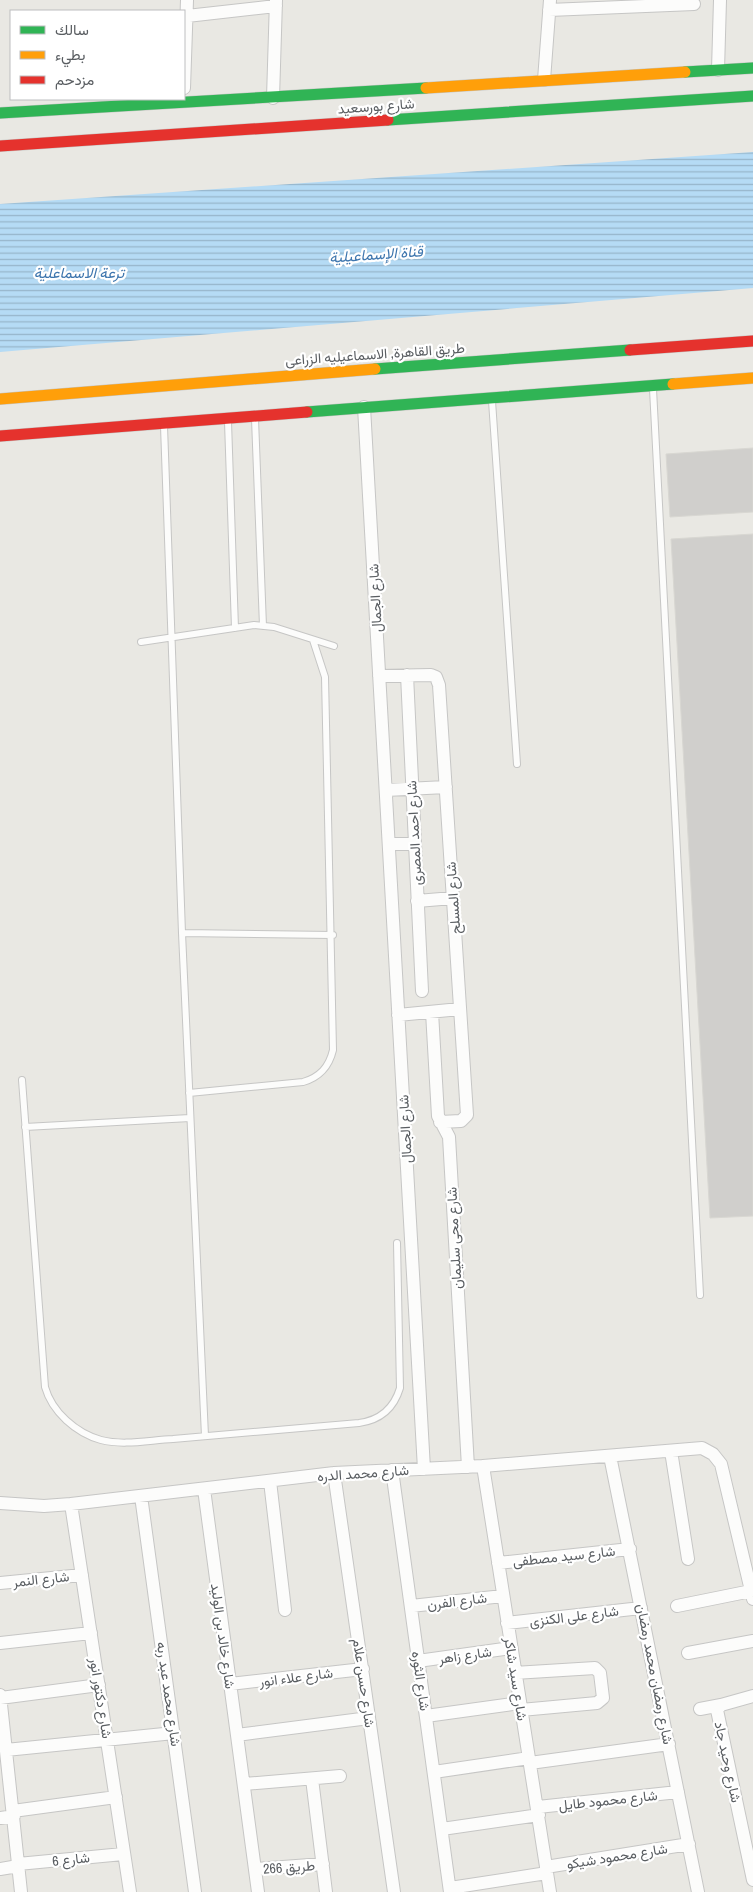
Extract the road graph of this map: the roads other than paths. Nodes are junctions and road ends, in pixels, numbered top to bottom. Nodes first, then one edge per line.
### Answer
1 (187, 0) edge
2 (720, 0) edge
3 (276, 3) edge
4 (694, 4) dead end
5 (550, 5) edge
6 (187, 16) junction
7 (185, 64) edge
8 (753, 68) edge
9 (718, 70) junction
10 (544, 80) junction
11 (753, 96) edge
12 (273, 98) junction
13 (183, 101) edge
14 (0, 113) edge
15 (0, 146) edge
16 (753, 341) edge
17 (753, 378) edge
18 (653, 385) junction
19 (492, 397) junction
20 (0, 399) edge
21 (364, 407) junction
22 (254, 416) junction
23 (228, 418) junction
24 (164, 422) junction
25 (0, 436) edge
26 (263, 626) junction
27 (235, 628) junction
28 (171, 637) junction
29 (313, 640) junction
30 (141, 642) dead end
31 (334, 646) dead end
32 (407, 675) junction
33 (379, 676) junction
34 (516, 764) dead end
35 (446, 787) junction
36 (412, 788) junction
37 (386, 790) junction
38 (389, 844) junction
39 (414, 844) junction
40 (453, 898) junction
41 (417, 901) junction
42 (182, 934) junction
43 (332, 935) junction
44 (422, 991) dead end
45 (460, 1009) junction
46 (432, 1012) junction
47 (398, 1014) junction
48 (22, 1080) dead end
49 (189, 1093) junction
50 (190, 1118) junction
51 (440, 1122) junction
52 (25, 1127) junction
53 (397, 1243) dead end
54 (700, 1295) dead end
55 (205, 1436) junction
56 (671, 1451) junction
57 (610, 1456) junction
58 (483, 1466) junction
59 (468, 1467) junction
60 (424, 1469) junction
61 (392, 1470) junction
62 (334, 1473) junction
63 (270, 1481) junction
64 (204, 1489) junction
65 (141, 1496) junction
66 (0, 1503) edge
67 (71, 1504) junction
68 (630, 1549) junction
69 (688, 1559) dead end
70 (498, 1563) junction
71 (82, 1575) junction
72 (0, 1583) edge
73 (752, 1595) edge
74 (503, 1596) junction
75 (411, 1606) junction
76 (677, 1606) dead end
77 (641, 1608) junction
78 (285, 1610) dead end
79 (507, 1623) junction
80 (91, 1633) junction
81 (753, 1641) edge
82 (0, 1643) edge
83 (511, 1648) junction
84 (688, 1653) dead end
85 (418, 1661) junction
86 (363, 1669) junction
87 (514, 1673) junction
88 (230, 1684) junction
89 (99, 1685) junction
90 (0, 1696) edge
91 (753, 1696) edge
92 (721, 1705) junction
93 (520, 1707) junction
94 (700, 1709) dead end
95 (426, 1716) junction
96 (369, 1718) junction
97 (174, 1733) junction
98 (237, 1735) junction
99 (107, 1740) junction
100 (669, 1744) junction
101 (4, 1753) edge
102 (530, 1760) junction
103 (434, 1772) junction
104 (340, 1776) dead end
105 (312, 1779) junction
106 (244, 1784) junction
107 (678, 1792) junction
108 (116, 1797) junction
109 (538, 1811) junction
110 (13, 1814) junction
111 (0, 1818) edge
112 (442, 1829) junction
113 (689, 1844) junction
114 (123, 1854) junction
115 (323, 1864) junction
116 (18, 1865) junction
117 (0, 1868) edge
118 (256, 1869) junction
119 (546, 1870) junction
120 (753, 1880) edge
121 (450, 1890) edge
122 (21, 1892) edge
123 (130, 1892) edge
124 (195, 1892) edge
125 (258, 1892) edge
126 (326, 1892) edge
127 (394, 1892) edge
128 (550, 1892) edge
129 (698, 1892) edge

1 - 6 street
2 - 9 street
3 - 6 street
3 - 12 street
4 - 5 street
5 - 10 street
6 - 7 street
8 - 9 main road, شارع بورسعيد
9 - 10 main road, شارع بورسعيد
10 - 12 main road, شارع بورسعيد
11 - 15 main road, شارع بورسعيد
12 - 13 main road, شارع بورسعيد
13 - 14 main road, شارع بورسعيد
16 - 20 main road, طريق القاهرة, الاسماعيليه الزراعى
17 - 18 main road
18 - 19 main road
18 - 54 lane
19 - 21 main road
19 - 34 lane
21 - 22 main road
21 - 33 street, شارع الجمال
22 - 23 main road
22 - 26 lane
23 - 24 main road
23 - 27 lane
24 - 25 main road
24 - 28 lane
26 - 27 lane
26 - 29 lane
27 - 28 lane
28 - 30 lane
28 - 42 lane
29 - 31 lane
29 - 43 lane
32 - 33 street, شارع المسلح
32 - 35 street, شارع المسلح
32 - 36 street, شارع احمد المصرى
33 - 37 street, شارع الجمال
35 - 36 street
35 - 40 street, شارع المسلح
36 - 37 street
36 - 39 street, شارع احمد المصرى
37 - 38 street, شارع الجمال
38 - 39 street
38 - 47 street, شارع الجمال
39 - 41 street, شارع احمد المصرى
40 - 41 street
40 - 45 street, شارع المسلح
41 - 44 street, شارع احمد المصرى
42 - 43 lane
42 - 49 lane
43 - 49 lane
45 - 46 street
45 - 51 street, شارع المسلح
46 - 47 street
46 - 51 street, شارع محى سليمان
47 - 60 street, شارع الجمال
48 - 52 lane
49 - 50 lane
50 - 52 lane
50 - 55 lane
51 - 59 street, شارع محى سليمان
52 - 55 lane
53 - 55 lane
56 - 57 street, شارع محمد الدره
56 - 69 street
56 - 73 street, شارع محمد الدره
57 - 58 street, شارع محمد الدره
57 - 68 street, شارع رمضان محمد رمضان
58 - 59 street, شارع محمد الدره
58 - 70 street, شارع سيد شاكر
59 - 60 street, شارع محمد الدره
60 - 61 street, شارع محمد الدره
61 - 62 street, شارع محمد الدره
61 - 75 street, شارع الثوره
62 - 63 street, شارع محمد الدره
62 - 86 street, شارع حسن علام
63 - 64 street, شارع محمد الدره
63 - 78 street
64 - 65 street, شارع محمد الدره
64 - 88 street, شارع خالد بن الوليد
65 - 67 street, شارع محمد الدره
65 - 97 street, شارع محمد عبد ربه
66 - 67 street, شارع محمد الدره
67 - 71 street, شارع دكتور انور
68 - 70 street, شارع سيد مصطفى
68 - 77 street, شارع رمضان محمد رمضان
70 - 74 street, شارع سيد شاكر
71 - 72 street, شارع النمر
71 - 80 street, شارع دكتور انور
73 - 76 street
74 - 75 street, شارع الفرن
74 - 79 street, شارع سيد شاكر
75 - 85 street, شارع الثوره
77 - 79 street, شارع على الكنزى
77 - 100 street, شارع رمضان محمد رمضان
79 - 83 street, شارع سيد شاكر
80 - 82 street
80 - 89 street, شارع دكتور انور
81 - 84 street
83 - 85 street, شارع زاهر
83 - 87 street, شارع سيد شاكر
85 - 95 street, شارع الثوره
86 - 88 street, شارع علاء انور
86 - 96 street, شارع حسن علام
87 - 93 street, شارع سيد شاكر
87 - 93 street
88 - 98 street, شارع خالد بن الوليد
89 - 90 street
89 - 99 street, شارع دكتور انور
90 - 101 street
91 - 92 street, شارع وحيد جاد
92 - 94 street, شارع وحيد جاد
92 - 120 street, شارع وحيد جاد
93 - 95 street
93 - 102 street, شارع سيد شاكر
95 - 103 street, شارع الثوره
96 - 98 street
96 - 127 street, شارع حسن علام
97 - 99 street
97 - 124 street, شارع محمد عبد ربه
98 - 106 street, شارع خالد بن الوليد
99 - 101 street
99 - 108 street, شارع دكتور انور
100 - 102 street
100 - 107 street, شارع رمضان محمد رمضان
101 - 110 street
102 - 103 street
102 - 109 street, شارع سيد شاكر
103 - 112 street, شارع الثوره
104 - 105 street
105 - 106 street
105 - 115 street
106 - 118 street, شارع خالد بن الوليد
107 - 109 street, شارع محمود طايل
107 - 113 street, شارع رمضان محمد رمضان
108 - 110 street
108 - 114 street, شارع دكتور انور
109 - 112 street, شارع محمود طايل
109 - 119 street, شارع سيد شاكر
110 - 111 street
110 - 116 street
112 - 121 street, شارع الثوره
113 - 119 street, شارع محمود شيكو
113 - 129 street, شارع رمضان محمد رمضان
114 - 116 street, شارع 6
114 - 123 street, شارع دكتور انور
115 - 118 street, طريق 266
115 - 126 street
116 - 117 street, شارع 6
116 - 122 street
118 - 125 street, شارع خالد بن الوليد
119 - 121 street, شارع محمود شيكو
119 - 128 street, شارع سيد شاكر

